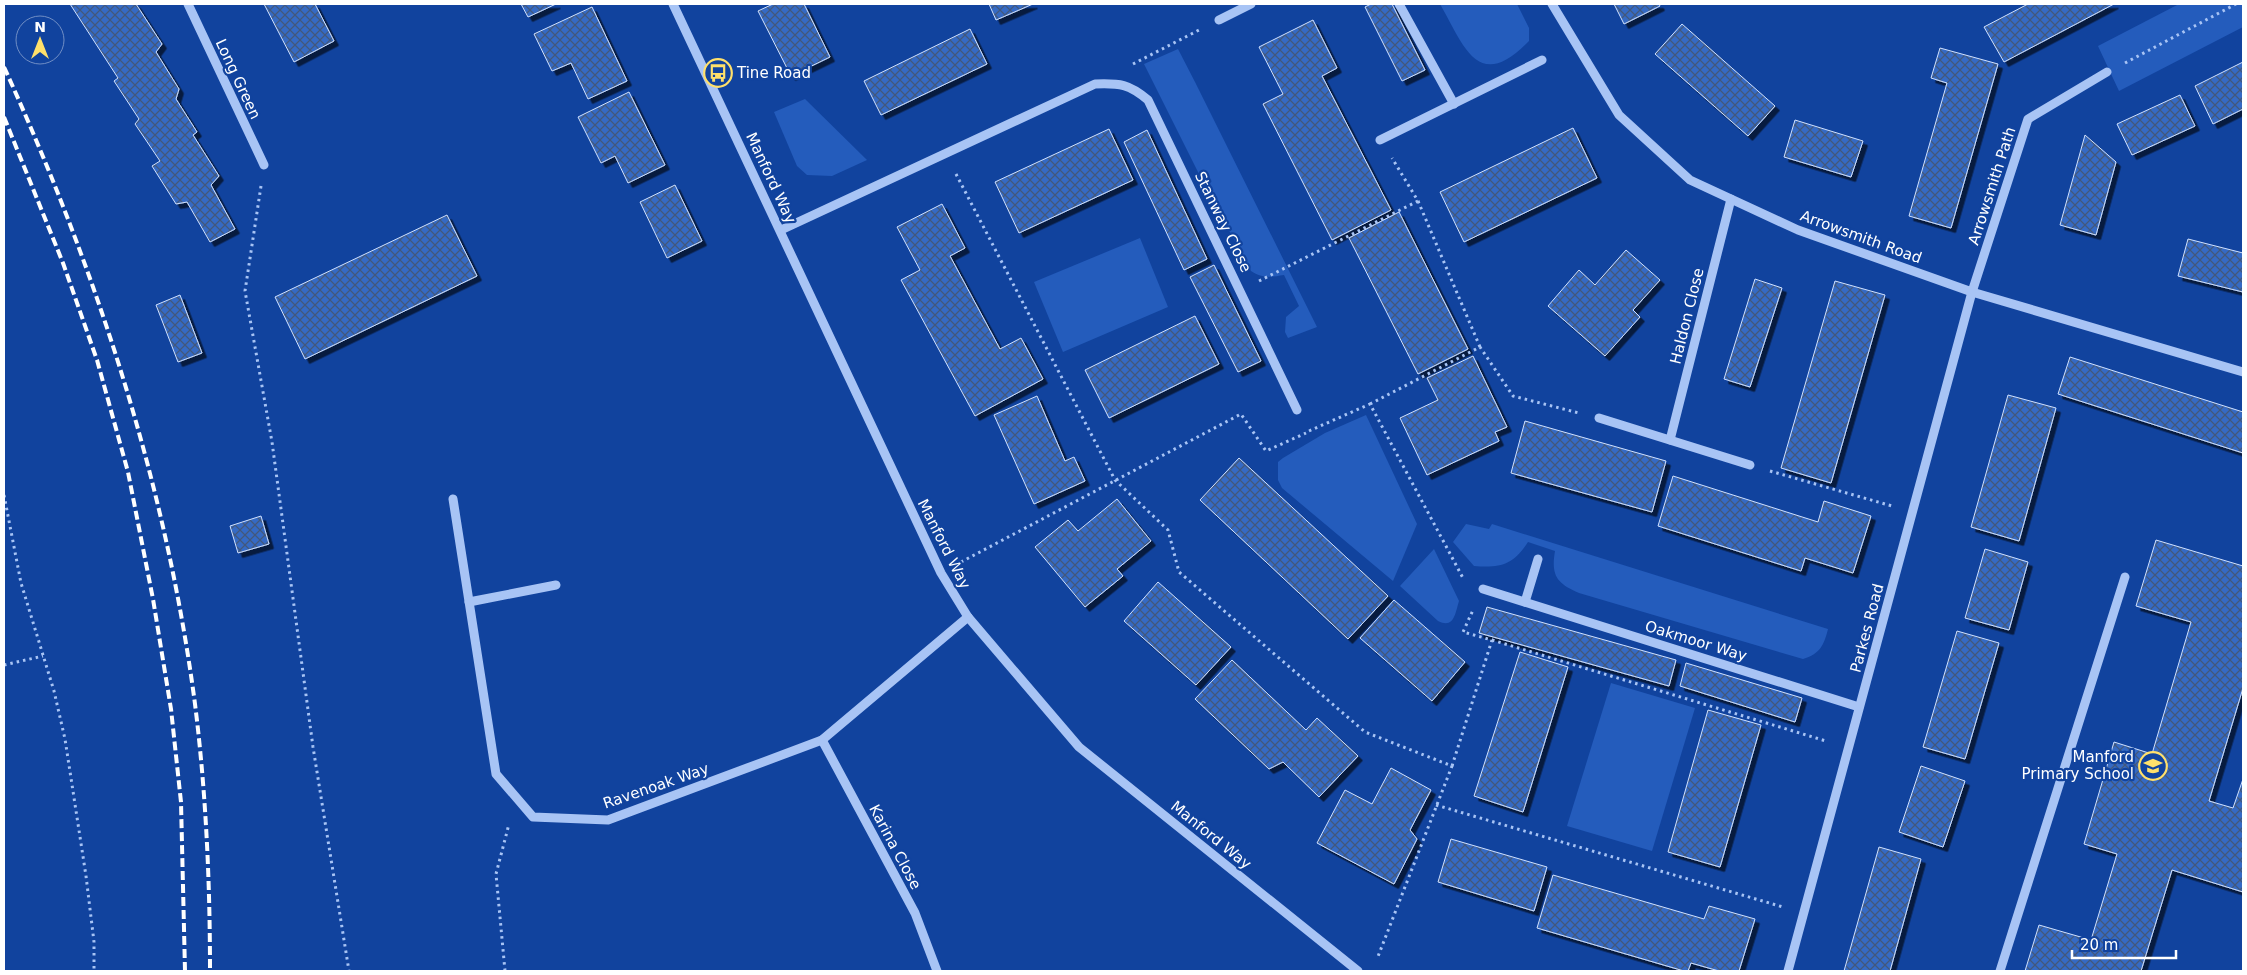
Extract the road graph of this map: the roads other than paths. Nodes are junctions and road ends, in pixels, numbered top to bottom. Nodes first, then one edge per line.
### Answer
1 (188, 4) edge
2 (673, 4) edge
3 (1251, 4) edge
4 (1399, 4) edge
5 (1552, 4) edge
6 (1219, 20) road end
7 (1542, 60) dead end
8 (2107, 72) road end
9 (1454, 104) junction
10 (1380, 140) road end
11 (264, 165) road end
12 (1731, 199) junction
13 (781, 230) junction
14 (1972, 292) junction
15 (2243, 372) edge
16 (1297, 410) road end
17 (1599, 418) road end
18 (1670, 440) junction
19 (1750, 465) road end
20 (453, 499) dead end
21 (1538, 559) dead end
22 (2125, 577) dead end
23 (556, 585) dead end
24 (1483, 589) road end
25 (469, 602) junction
26 (1525, 602) junction
27 (968, 617) junction
28 (1859, 707) junction
29 (822, 740) junction
30 (936, 971) edge
31 (1358, 971) edge
32 (1788, 971) edge
33 (2000, 971) edge

1 - 11 street, Long Green
2 - 13 street, Manford Way
3 - 6 street
4 - 9 street
5 - 12 street, Arrowsmith Road
7 - 9 street
8 - 14 street, Arrowsmith Path
9 - 10 street
12 - 14 street, Arrowsmith Road
12 - 18 street, Haldon Close
13 - 16 street, Stanway Close
13 - 27 street, Manford Way
14 - 15 street, Arrowsmith Road
14 - 28 street, Parkes Road
17 - 18 street
18 - 19 street
20 - 25 street, Ravenoak Way
21 - 26 street
22 - 33 street
23 - 25 street
24 - 26 street, Oakmoor Way
25 - 29 street, Ravenoak Way
26 - 28 street, Oakmoor Way
27 - 29 street, Ravenoak Way
27 - 31 street, Manford Way
28 - 32 street, Parkes Road
29 - 30 street, Karina Close

